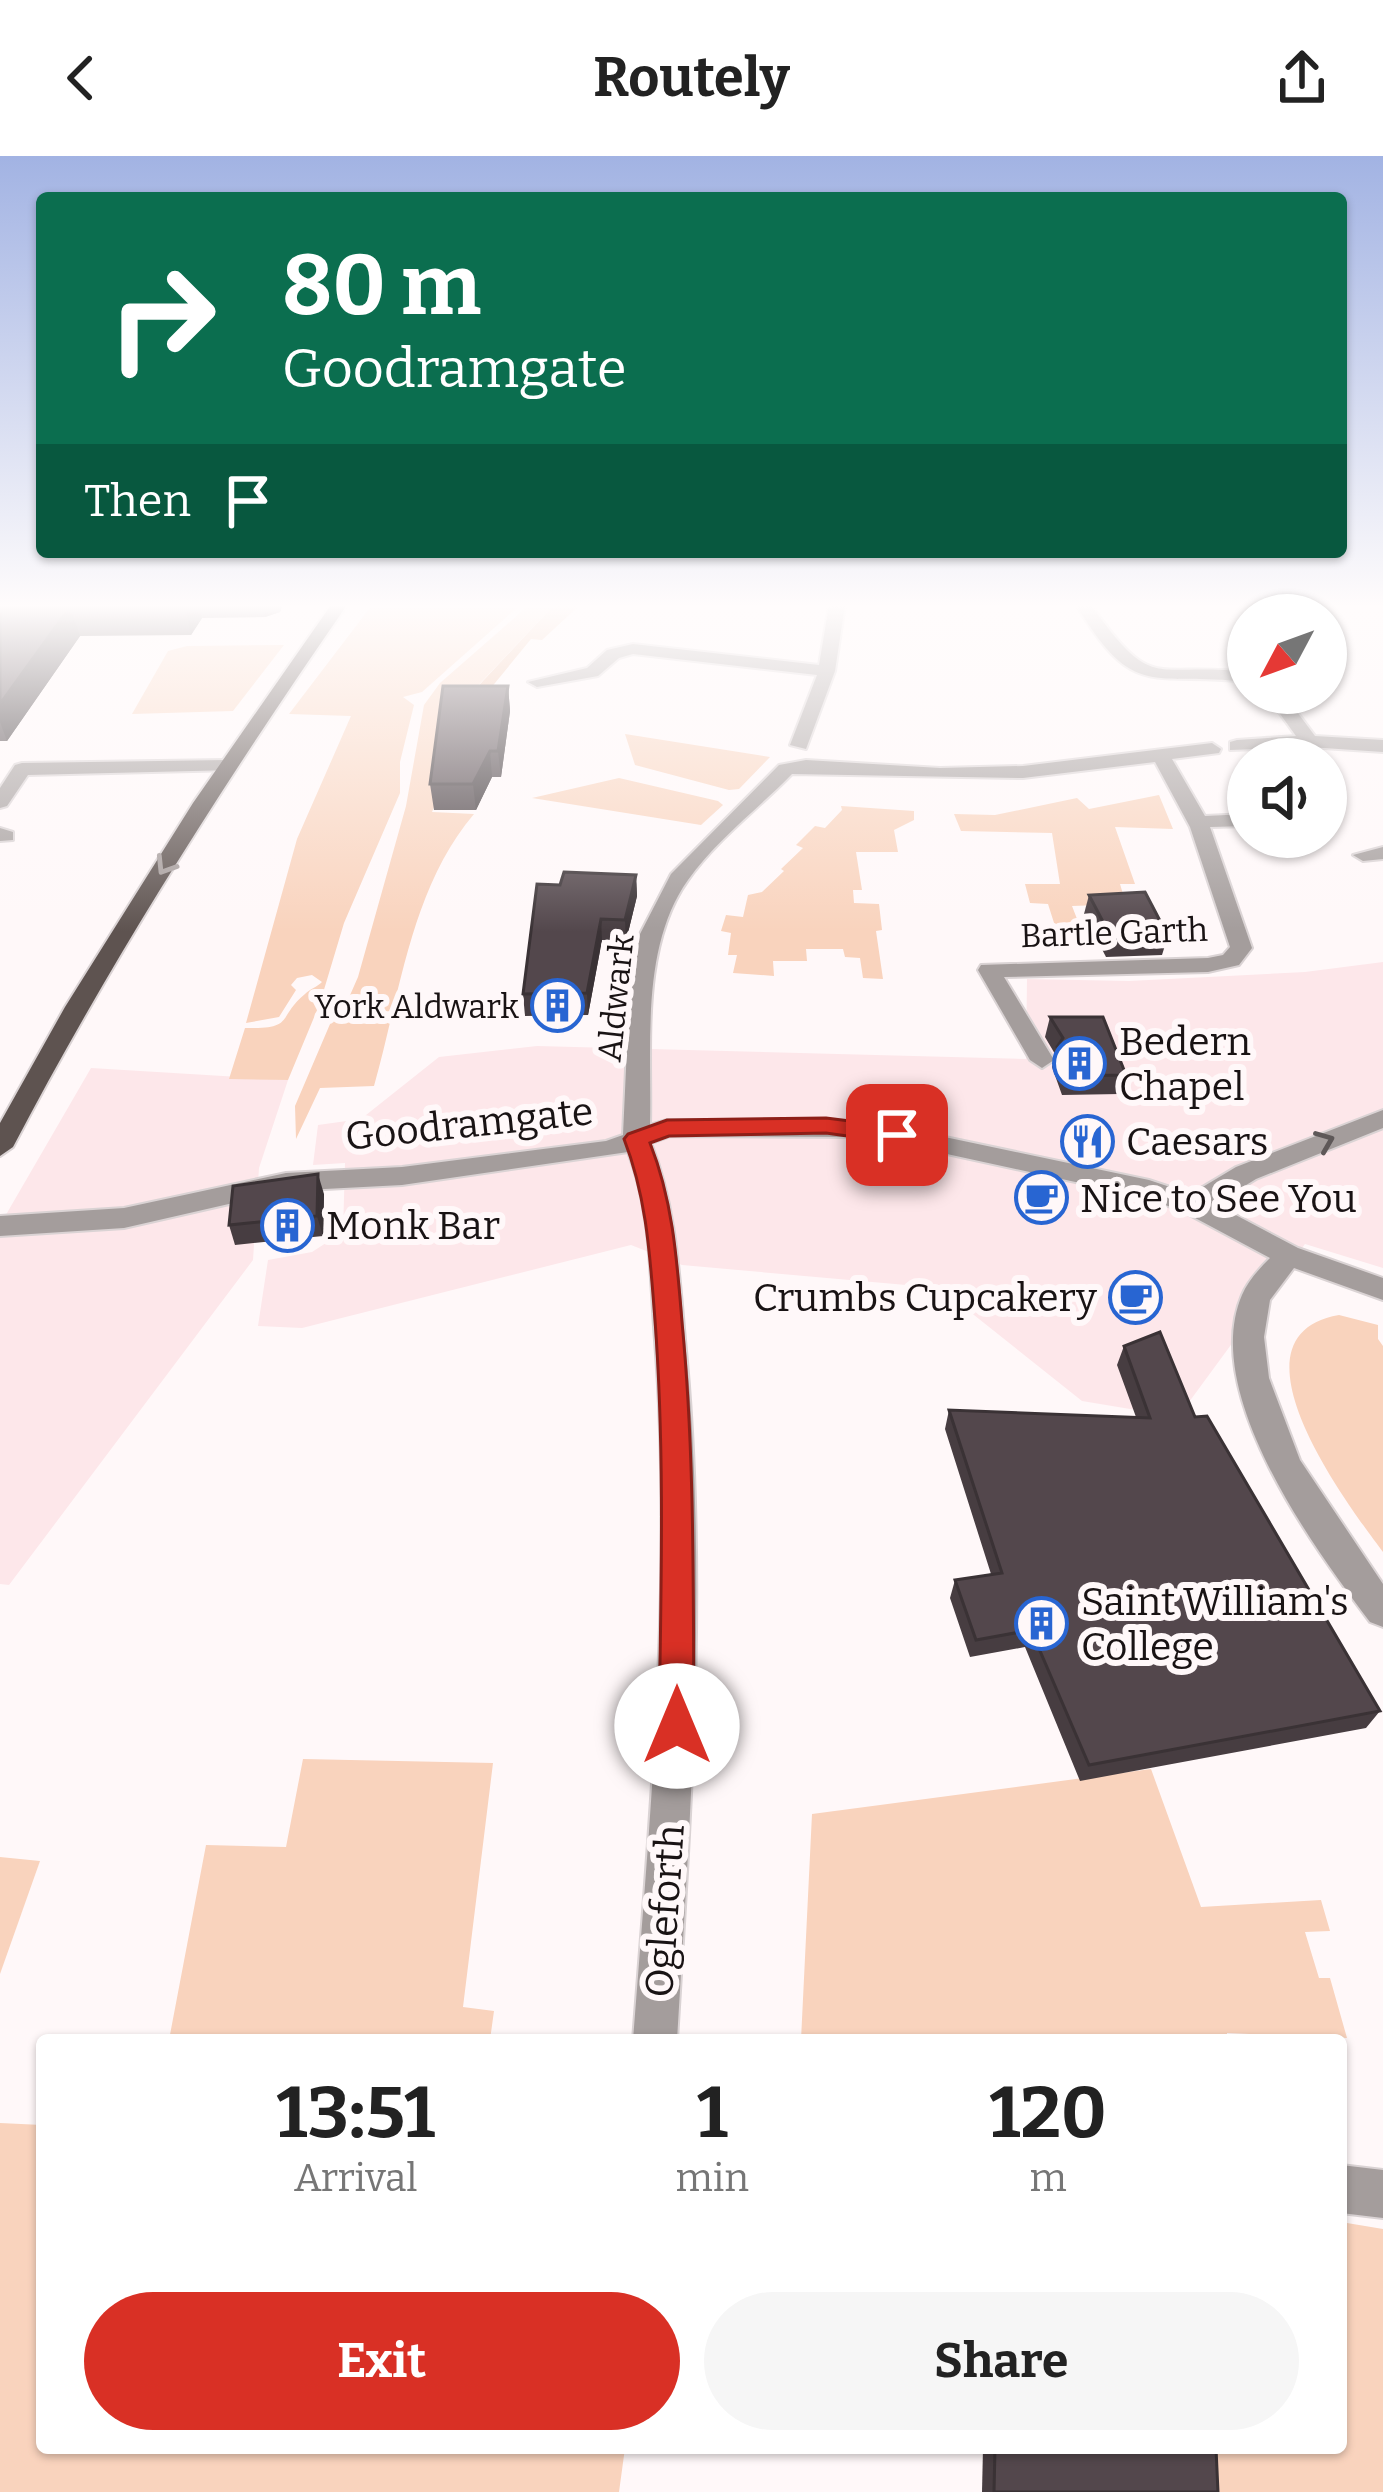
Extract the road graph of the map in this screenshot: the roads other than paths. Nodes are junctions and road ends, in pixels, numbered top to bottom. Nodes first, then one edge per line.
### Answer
1 (262, 714) edge
2 (811, 714) edge
3 (1347, 744) edge
4 (799, 745) dead end
5 (1383, 746) edge
6 (1212, 748) dead end
7 (1160, 755) junction
8 (226, 766) junction
9 (0, 802) edge
10 (1227, 821) edge
11 (1195, 822) junction
12 (1042, 1060) dead end
13 (1383, 1118) edge
14 (636, 1139) junction
15 (0, 1148) edge
16 (1194, 1205) junction
17 (0, 1226) edge
18 (1288, 1255) junction
19 (1383, 1289) edge
20 (1383, 1611) edge
21 (655, 2034) edge
22 (1347, 2190) edge
23 (1383, 2194) edge

1 - 8 main road
2 - 4 street
3 - 5 street
6 - 7 street
7 - 11 street, Bartle Garth
7 - 14 street, Aldwark
8 - 9 street
8 -> 15 main road
10 - 11 street
11 - 12 street, Bartle Garth
16 -> 13 street
14 - 16 street, Goodramgate
14 - 17 street, Goodramgate
14 - 21 street, Ogleforth
16 - 18 street, Goodramgate
18 - 19 street, Goodramgate
18 - 20 street
22 - 23 street

